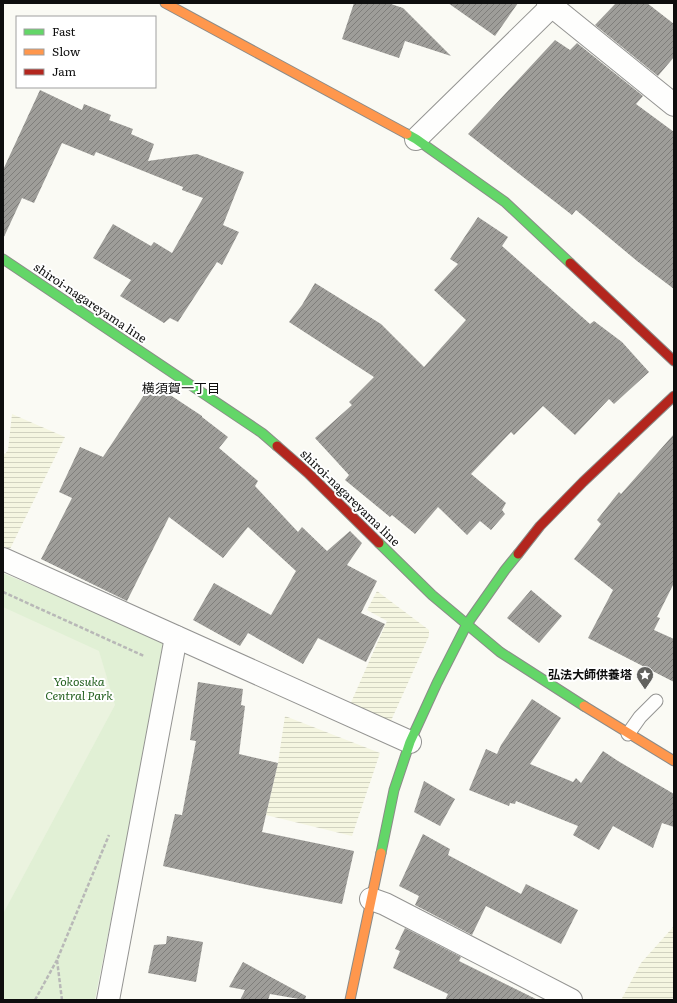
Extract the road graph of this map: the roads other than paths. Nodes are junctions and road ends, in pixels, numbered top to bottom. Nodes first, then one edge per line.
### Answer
1 (165, 3) edge
2 (552, 4) edge
3 (674, 104) edge
4 (416, 139) junction
5 (3, 258) edge
6 (674, 361) edge
7 (674, 396) edge
8 (3, 559) edge
9 (467, 624) junction
10 (176, 637) junction
11 (656, 701) dead end
12 (628, 734) junction
13 (410, 742) junction
14 (674, 761) edge
15 (371, 899) junction
16 (108, 1000) edge
17 (350, 1000) edge
18 (571, 1000) edge

1 - 4 street
2 - 3 street
2 - 4 street
4 - 6 street
5 - 9 street, shiroi-nagareyama line
7 - 9 street
8 - 10 street
9 - 12 street, shiroi-nagareyama line
9 - 13 street
10 - 13 street
10 - 16 street
11 - 12 lane
12 - 14 street, shiroi-nagareyama line
13 - 15 street
15 - 17 street
15 - 18 street

